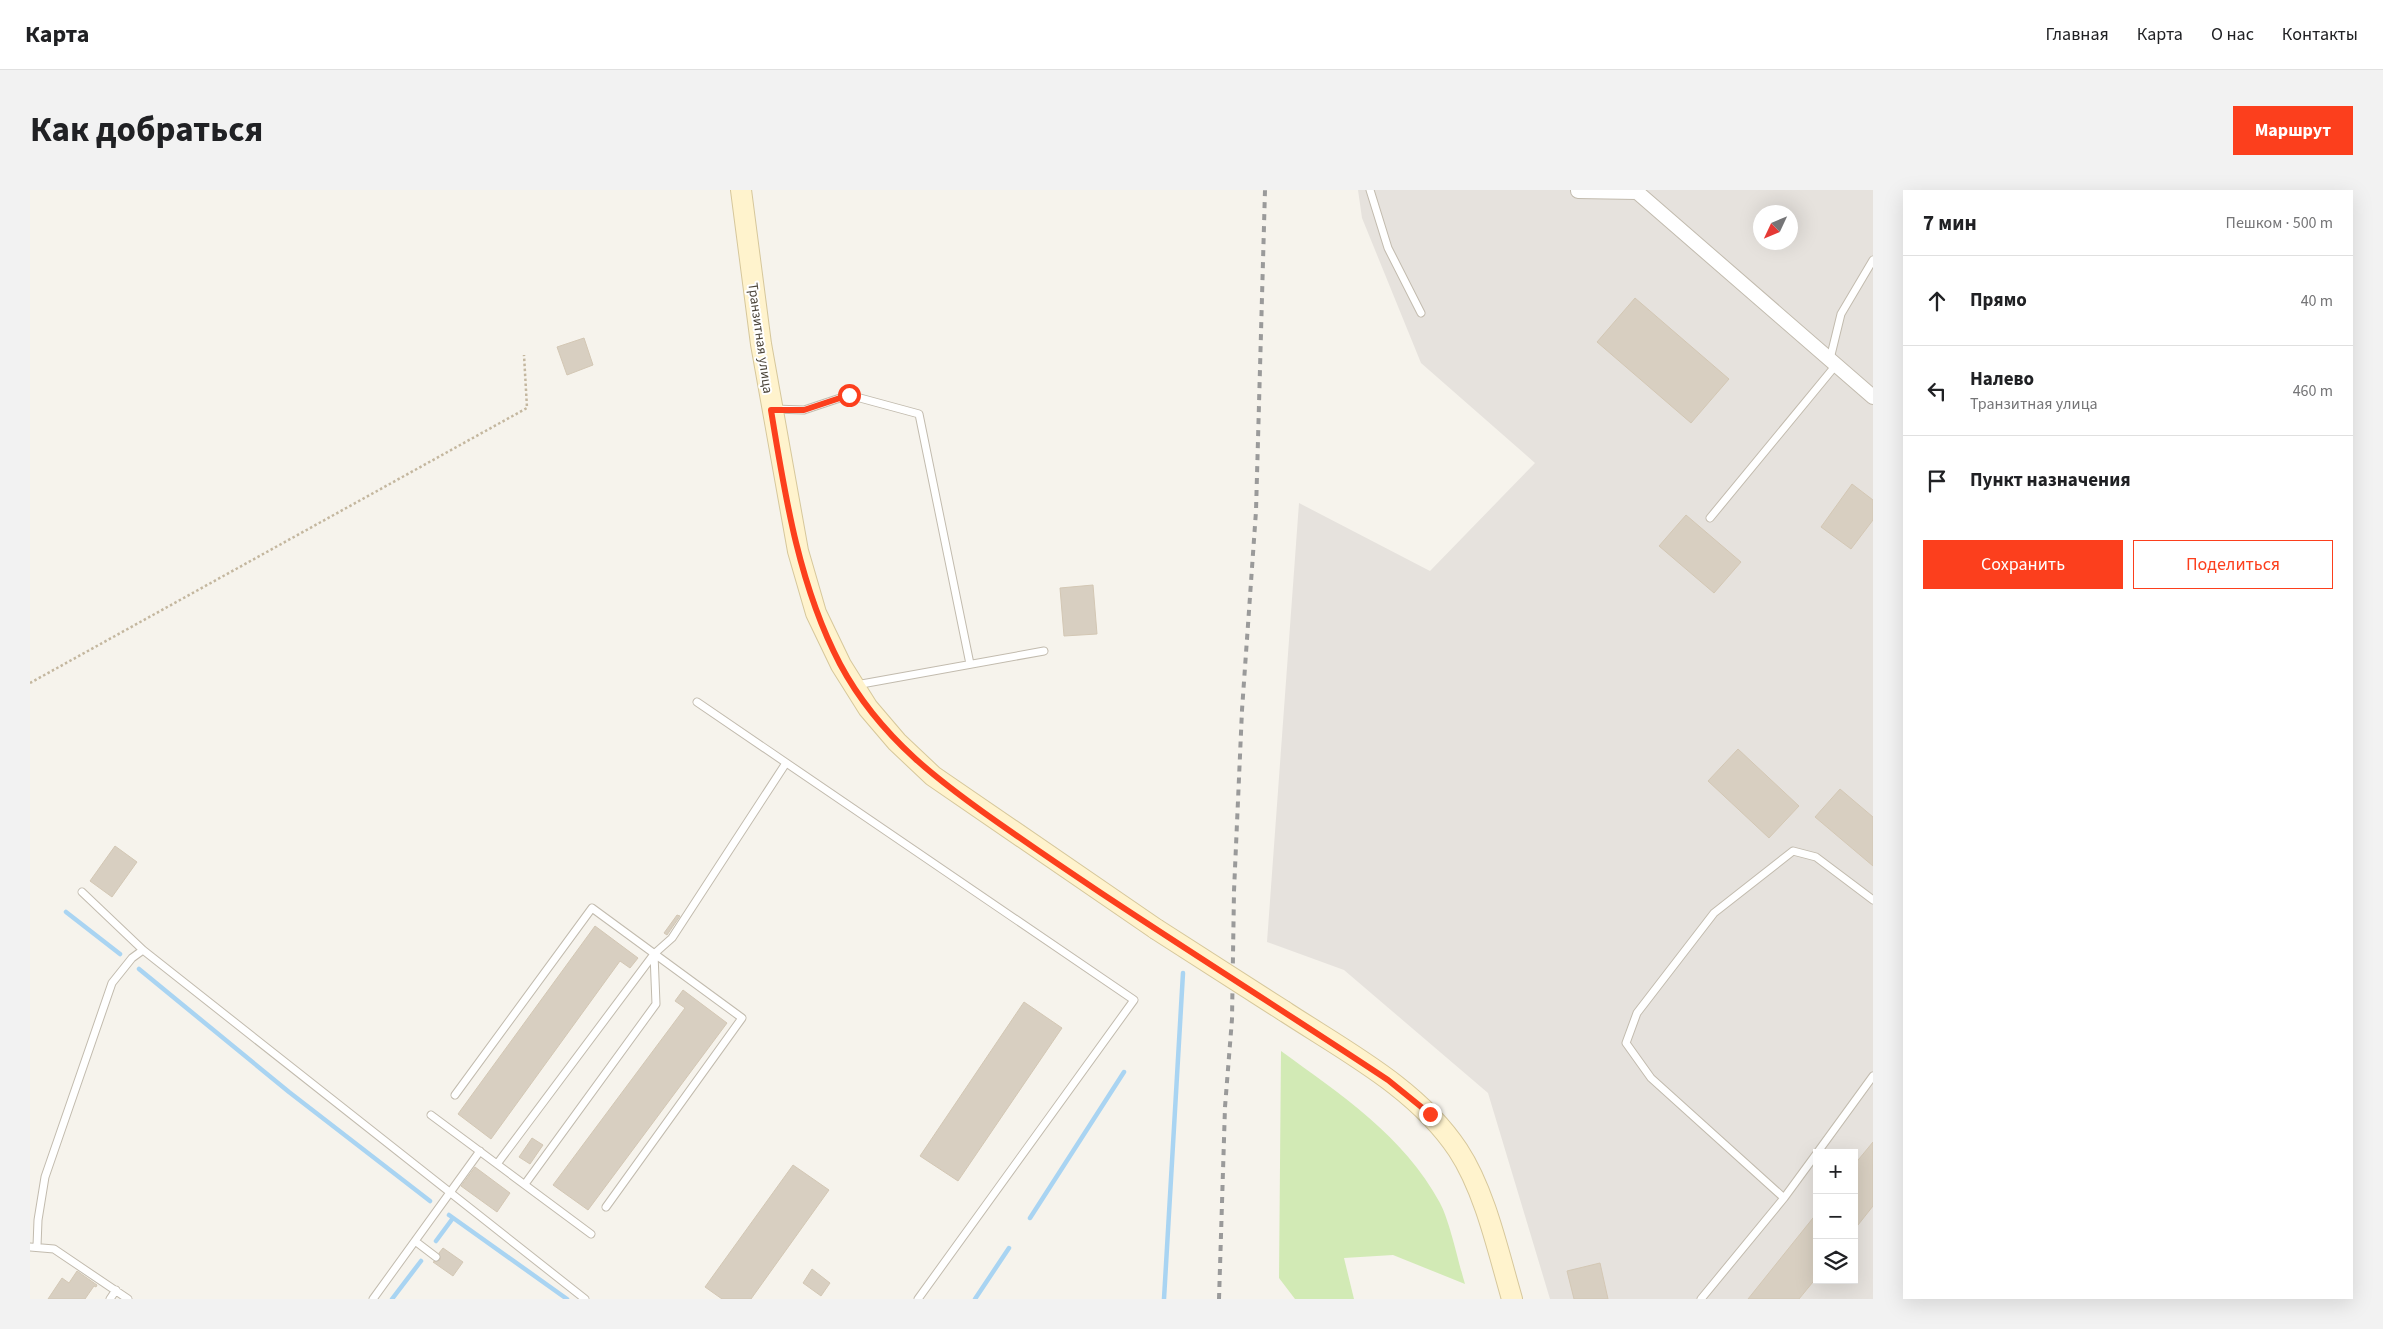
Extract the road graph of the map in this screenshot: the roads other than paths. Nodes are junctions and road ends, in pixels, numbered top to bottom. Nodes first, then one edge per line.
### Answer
1 (741, 190) edge
2 (1370, 190) edge
3 (1577, 190) edge
4 (1873, 260) edge
5 (1421, 313) dead end
6 (1833, 362) junction
7 (1873, 397) edge
8 (771, 410) junction
9 (1710, 518) dead end
10 (1044, 651) dead end
11 (970, 664) junction
12 (854, 685) junction
13 (697, 702) dead end
14 (786, 763) junction
15 (82, 892) dead end
16 (1873, 900) edge
17 (142, 950) junction
18 (654, 954) junction
19 (1873, 1076) edge
20 (455, 1095) dead end
21 (431, 1114) dead end
22 (1820, 1149) edge
23 (480, 1151) junction
24 (1813, 1158) edge
25 (497, 1164) junction
26 (525, 1184) junction
27 (450, 1194) junction
28 (1784, 1198) junction
29 (606, 1207) dead end
30 (591, 1234) dead end
31 (415, 1241) junction
32 (33, 1246) edge
33 (436, 1257) dead end
34 (116, 1290) junction
35 (110, 1299) edge
36 (128, 1299) edge
37 (373, 1299) edge
38 (585, 1299) edge
39 (918, 1299) edge
40 (1512, 1299) edge
41 (1701, 1299) edge

1 - 8 main road, Транзитная улица
2 - 5 lane
3 - 6 street
4 - 6 lane
6 - 7 street
6 - 9 lane
8 - 11 lane
8 - 12 main road, Транзитная улица
10 - 11 lane
11 - 12 lane
12 - 40 main road, Транзитная улица, bridge
13 - 14 lane
14 - 18 lane
14 - 39 lane
15 - 17 lane
16 - 28 lane
17 - 27 lane
17 - 32 lane
18 - 20 lane
18 - 25 lane
18 - 26 lane
18 - 29 lane
19 - 22 lane
21 - 23 lane
23 - 25 lane
23 - 27 lane
24 - 28 lane
25 - 26 lane
26 - 30 lane
27 - 31 lane
27 - 38 lane
28 - 41 lane
31 - 33 lane
31 - 37 lane
32 - 34 lane
34 - 35 lane
34 - 36 lane

